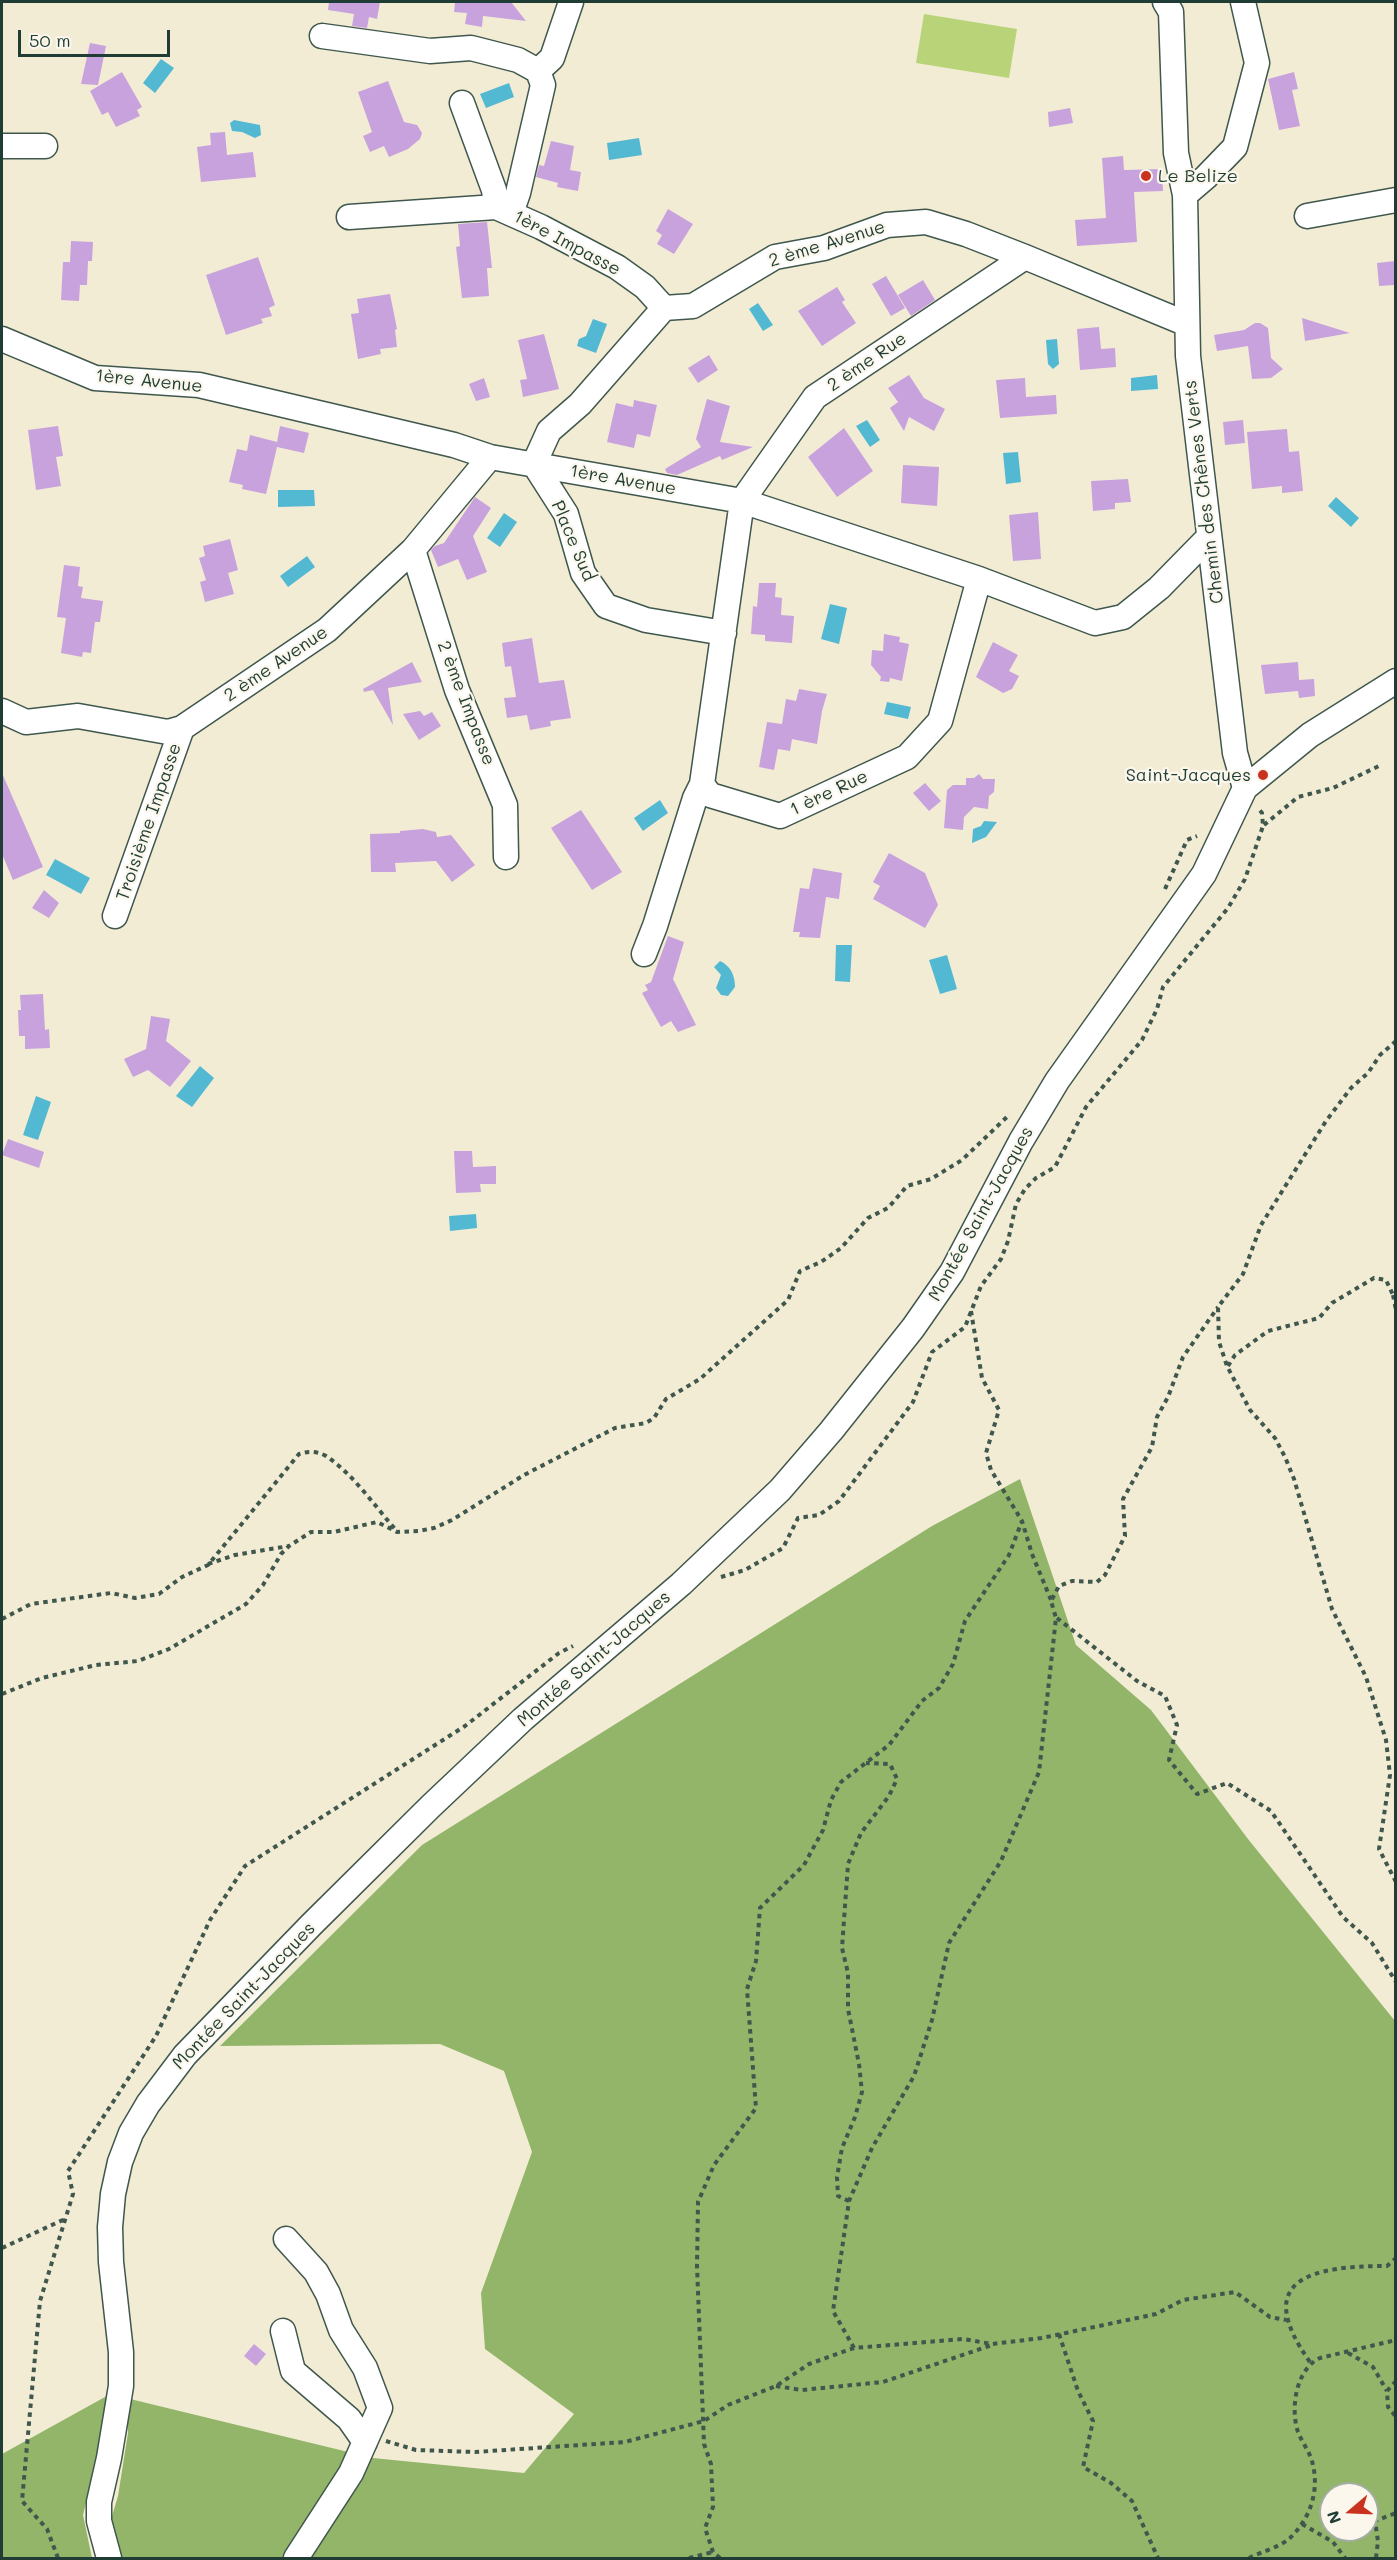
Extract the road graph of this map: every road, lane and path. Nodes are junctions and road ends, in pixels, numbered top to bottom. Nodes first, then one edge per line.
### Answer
1 (571, 2) edge
2 (1166, 2) edge
3 (1243, 2) edge
4 (322, 36) dead end
5 (538, 71) junction
6 (462, 103) dead end
7 (45, 146) dead end
8 (2, 147) edge
9 (1185, 195) junction
10 (1395, 200) edge
11 (504, 210) junction
12 (1306, 216) dead end
13 (349, 217) dead end
14 (1025, 257) junction
15 (664, 308) junction
16 (1187, 324) junction
17 (2, 339) edge
18 (490, 457) junction
19 (534, 464) junction
20 (742, 501) junction
21 (1209, 537) junction
22 (413, 550) junction
23 (979, 579) junction
24 (724, 633) junction
25 (1391, 689) edge
26 (2, 711) edge
27 (182, 728) junction
28 (1381, 765) dead end
29 (702, 784) junction
30 (1245, 788) junction
31 (1263, 826) dead end
32 (1224, 832) junction
33 (506, 857) dead end
34 (1164, 892) dead end
35 (115, 916) dead end
36 (644, 954) dead end
37 (1395, 1041) edge
38 (1015, 1105) dead end
39 (1394, 1294) edge
40 (1218, 1307) junction
41 (971, 1310) dead end
42 (1395, 1310) edge
43 (1227, 1366) junction
44 (1022, 1521) junction
45 (397, 1532) junction
46 (289, 1546) junction
47 (208, 1564) junction
48 (1052, 1600) junction
49 (1056, 1618) junction
50 (2, 1619) edge
51 (2, 1694) edge
52 (866, 1763) junction
53 (1395, 1882) edge
54 (1395, 1982) edge
55 (849, 2201) junction
56 (65, 2219) dead end
57 (286, 2239) dead end
58 (2, 2248) edge
59 (1395, 2258) edge
60 (1286, 2320) junction
61 (283, 2331) dead end
62 (1059, 2334) junction
63 (1395, 2340) edge
64 (993, 2344) junction
65 (854, 2348) junction
66 (1347, 2353) junction
67 (1311, 2362) junction
68 (1395, 2381) edge
69 (776, 2386) junction
70 (1387, 2391) junction
71 (1395, 2417) edge
72 (704, 2421) junction
73 (365, 2442) junction
74 (1395, 2513) edge
75 (1302, 2524) junction
76 (713, 2552) junction
77 (109, 2559) edge
78 (296, 2559) edge
79 (689, 2559) edge
80 (720, 2559) edge
81 (1158, 2559) edge
82 (1249, 2559) edge
83 (1345, 2559) edge
84 (1376, 2559) edge

1 - 5 street
2 - 9 street, Chemin des Chênes Verts
3 - 9 street
4 - 5 street
5 - 11 street
6 - 11 street
7 - 8 street
9 - 16 street, Chemin des Chênes Verts
10 - 12 street
11 - 13 street, 1ère Impasse
11 - 15 street, 1ère Impasse
14 - 15 street, 2 ème Avenue
14 - 16 street, 2 ème Avenue
14 - 20 street, 2 ème Rue
15 - 19 street
16 - 21 street, Chemin des Chênes Verts
17 - 18 street, 1ère Avenue
18 - 19 street, 1ère Avenue
18 - 22 street, 2 ème Avenue
19 - 20 street, 1ère Avenue
19 - 24 street, Place Sud
20 - 23 street, 1ère Avenue
20 - 24 street
21 - 23 street, 1ère Avenue
21 - 30 street, Chemin des Chênes Verts
22 - 27 street, 2 ème Avenue
22 - 33 street, 2 ème Impasse
23 - 29 street, 1 ère Rue
24 - 29 street
25 - 30 street
26 - 27 street
27 - 35 street, Troisième Impasse
28 - 31 path
29 - 36 street
30 - 32 street, Montée Saint-Jacques
32 - 34 path
32 - 77 street, Montée Saint-Jacques
37 - 40 path
38 - 45 path
39 - 42 path
39 - 43 path
40 - 43 path
40 - 48 path
41 - 44 path
43 - 53 path
44 - 48 path
44 - 52 path
45 - 46 path
45 - 47 path
46 - 47 path
46 - 51 path
47 - 50 path
48 - 49 path
49 - 54 path
49 - 55 path
52 - 55 path
52 - 72 path
55 - 65 path
56 - 58 path
57 - 73 street
59 - 60 path
60 - 62 path
60 - 67 path
61 - 73 street
62 - 64 path
62 - 81 path
63 - 66 path
64 - 65 path
64 - 69 path
65 - 69 path
66 - 67 path
66 - 70 path
67 - 75 path
68 - 70 path
69 - 72 path
70 - 71 path
72 - 73 path
72 - 76 path
73 - 78 street
74 - 84 path
75 - 82 path
75 - 83 path
76 - 79 path
76 - 80 path

